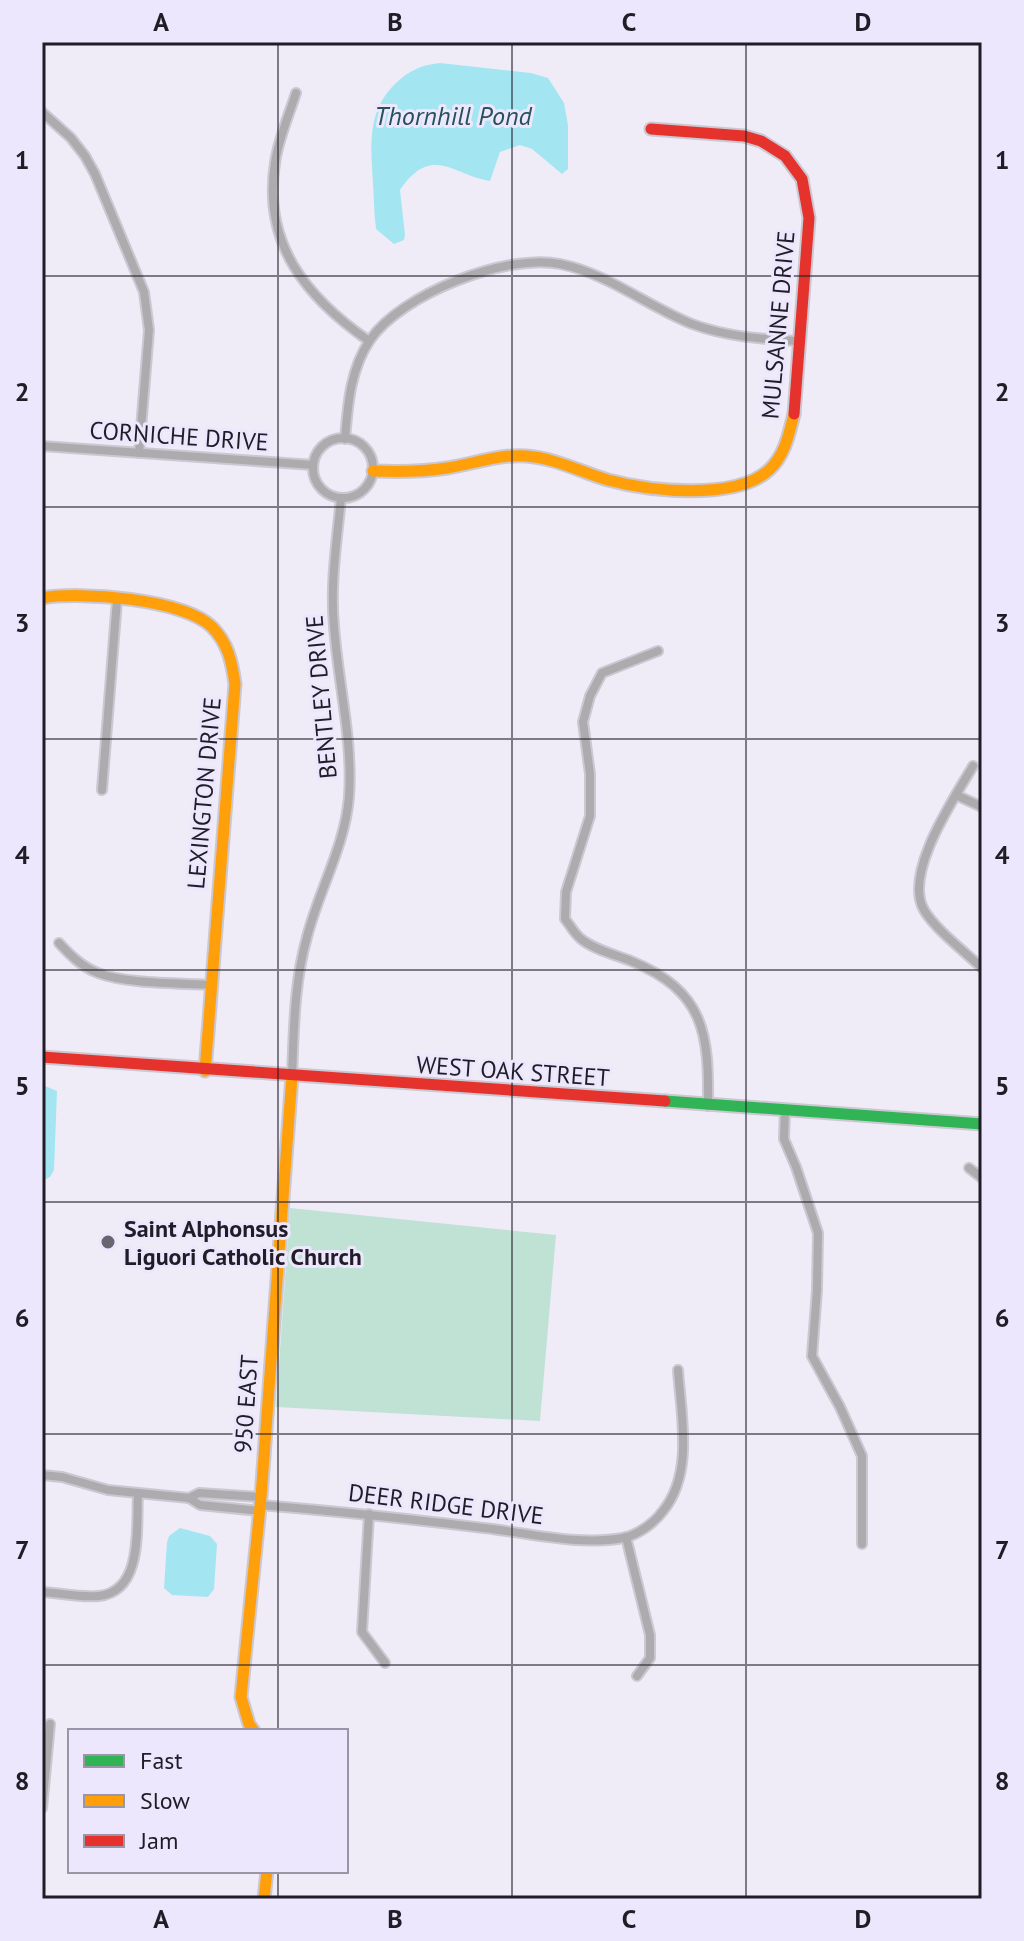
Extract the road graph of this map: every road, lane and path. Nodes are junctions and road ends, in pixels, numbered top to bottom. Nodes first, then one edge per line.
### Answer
1 (296, 93) dead end
2 (42, 112) edge
3 (651, 129) dead end
4 (369, 341) junction
5 (799, 341) junction
6 (345, 439) junction
7 (42, 446) edge
8 (139, 453) junction
9 (313, 465) junction
10 (373, 471) junction
11 (341, 498) junction
12 (42, 598) edge
13 (117, 600) junction
14 (658, 651) dead end
15 (973, 766) dead end
16 (102, 790) dead end
17 (956, 795) junction
18 (982, 807) edge
19 (59, 943) dead end
20 (982, 968) edge
21 (211, 985) junction
22 (42, 1057) edge
23 (205, 1071) junction
24 (292, 1076) junction
25 (708, 1106) junction
26 (785, 1109) junction
27 (982, 1124) edge
28 (969, 1168) dead end
29 (982, 1178) edge
30 (678, 1370) dead end
31 (42, 1475) edge
32 (138, 1493) junction
33 (189, 1498) junction
34 (260, 1504) junction
35 (369, 1514) junction
36 (626, 1537) junction
37 (862, 1544) dead end
38 (42, 1592) edge
39 (385, 1663) dead end
40 (637, 1676) dead end
41 (50, 1724) dead end
42 (253, 1729) edge
43 (42, 1808) edge
44 (267, 1873) edge
45 (264, 1899) edge

1 - 4 street
2 - 8 street
3 - 5 street, MULSANNE DRIVE
4 - 5 street
4 - 6 street
5 - 10 street, MULSANNE DRIVE
6 - 9 street
6 - 10 street
7 - 8 street, CORNICHE DRIVE
8 - 9 street, CORNICHE DRIVE
9 - 11 street
10 - 11 street
11 - 24 street, BENTLEY DRIVE
12 - 13 street, LEXINGTON DRIVE
13 - 16 street
13 - 21 street, LEXINGTON DRIVE
14 - 25 street
15 - 17 street
17 - 18 street
17 - 20 street
19 - 21 street
21 - 23 street, LEXINGTON DRIVE
22 - 23 street, WEST OAK STREET
23 - 24 street, WEST OAK STREET
24 - 25 street, WEST OAK STREET
24 - 34 street, 950 EAST
25 - 26 street, WEST OAK STREET
26 - 27 street, WEST OAK STREET
26 - 37 street
28 - 29 street
30 - 36 street
31 - 32 street
32 - 33 street
32 - 38 street
33 - 34 street
33 - 34 street
34 - 35 street, DEER RIDGE DRIVE
34 - 42 street, 950 EAST
35 - 36 street, DEER RIDGE DRIVE
35 - 39 street
36 - 40 street
41 - 43 street
44 - 45 street

